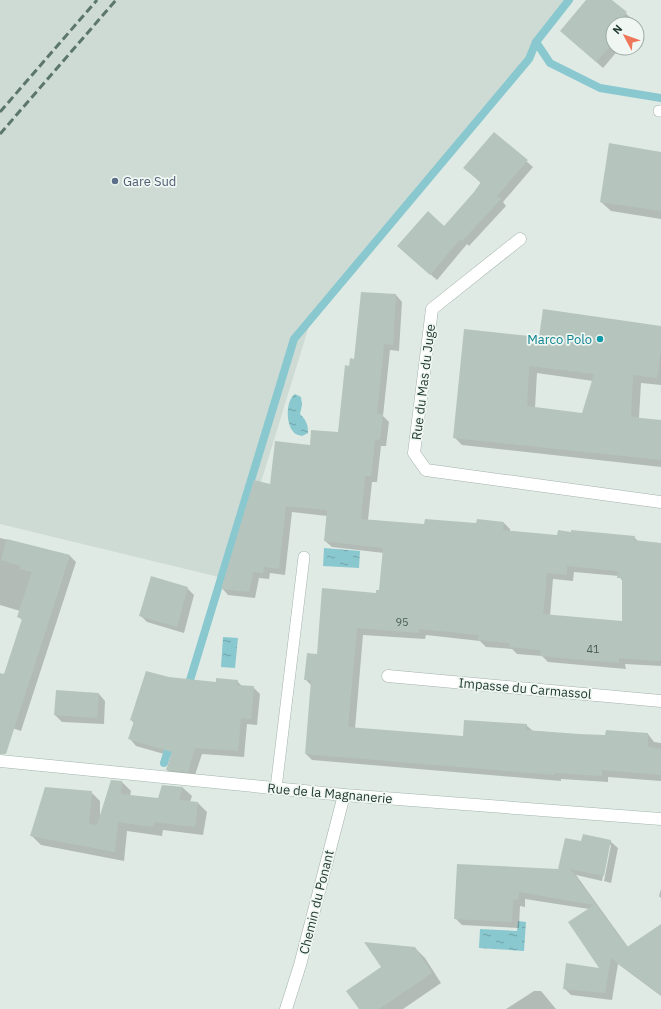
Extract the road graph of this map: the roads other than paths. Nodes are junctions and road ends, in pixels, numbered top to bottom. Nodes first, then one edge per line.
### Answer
1 (520, 239) dead end
2 (661, 502) edge
3 (304, 557) dead end
4 (388, 676) dead end
5 (661, 701) edge
6 (0, 761) edge
7 (276, 788) junction
8 (344, 795) junction
9 (661, 819) edge
10 (286, 1009) edge

1 - 2 street, Rue du Mas du Juge
3 - 7 lane
4 - 5 street, Impasse du Carmassol
6 - 7 street, Rue de la Magnanerie
7 - 8 street, Rue de la Magnanerie
8 - 9 street, Rue de la Magnanerie
8 - 10 street, Chemin du Ponant

